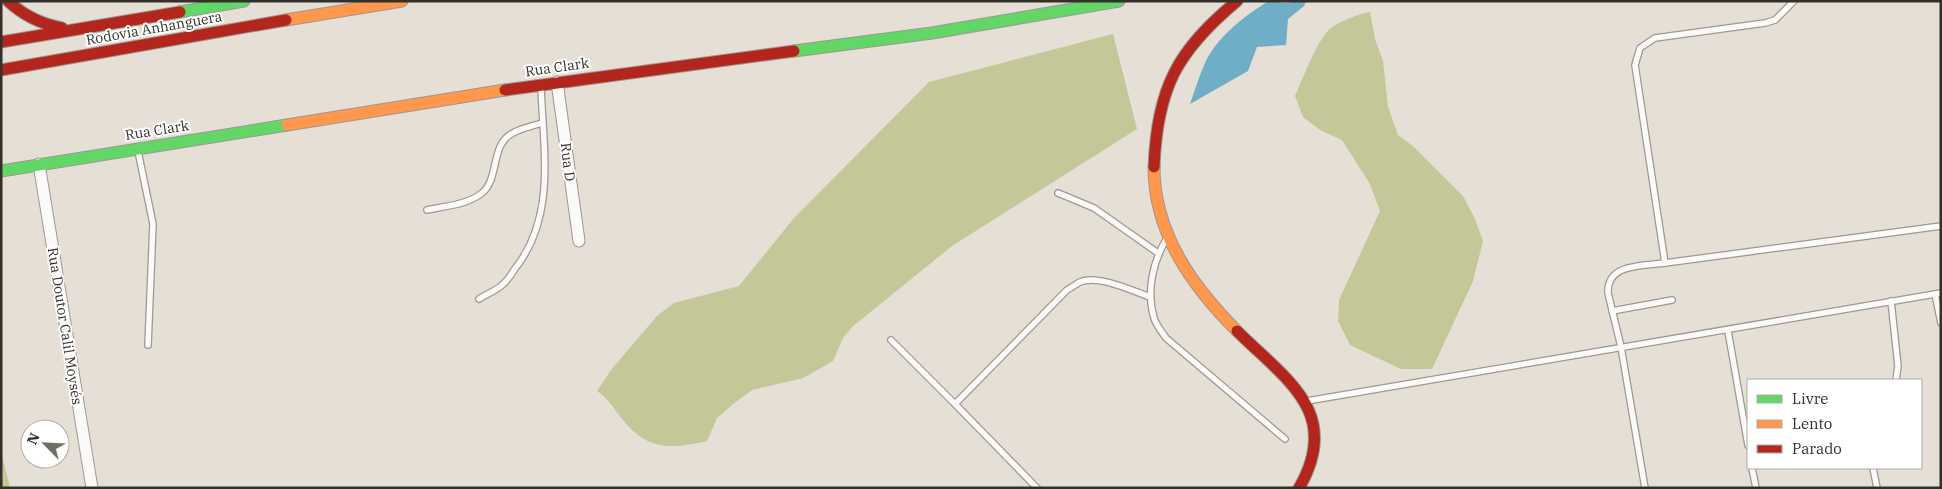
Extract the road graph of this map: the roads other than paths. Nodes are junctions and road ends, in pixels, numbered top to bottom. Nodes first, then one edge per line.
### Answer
1 (8, 1) edge
2 (244, 1) edge
3 (402, 1) edge
4 (1118, 1) edge
5 (1237, 1) edge
6 (1794, 1) edge
7 (74, 30) junction
8 (1, 42) edge
9 (1, 70) edge
10 (557, 82) junction
11 (541, 84) junction
12 (542, 123) junction
13 (138, 149) junction
14 (39, 164) junction
15 (1, 171) edge
16 (1058, 193) dead end
17 (427, 210) dead end
18 (1941, 226) edge
19 (1168, 236) junction
20 (579, 242) dead end
21 (1158, 253) junction
22 (1665, 263) junction
23 (1938, 294) edge
24 (1150, 297) junction
25 (479, 299) dead end
26 (1672, 300) dead end
27 (1891, 301) junction
28 (1612, 311) junction
29 (1941, 323) edge
30 (1728, 331) junction
31 (892, 340) dead end
32 (148, 345) dead end
33 (1621, 347) junction
34 (1896, 379) edge
35 (1305, 402) junction
36 (955, 404) junction
37 (1285, 439) dead end
38 (1747, 439) edge
39 (1752, 469) edge
40 (1874, 469) edge
41 (92, 488) edge
42 (1037, 488) edge
43 (1300, 488) edge
44 (1645, 488) edge
45 (1756, 488) edge
46 (1877, 488) edge

1 - 7 main road
2 - 7 main road, Rodovia Anhanguera
3 - 9 main road, Rodovia Anhanguera
4 - 10 main road, Rua Clark
5 - 19 main road
6 - 22 lane
7 - 8 main road, Rodovia Anhanguera
10 - 11 main road, Rua Clark
10 - 20 street, Rua D
11 - 12 lane
11 - 13 main road, Rua Clark
12 - 17 lane
12 - 25 lane
13 - 14 main road, Rua Clark
13 - 32 lane
14 - 15 main road, Rua Clark
14 - 41 street, Rua Doutor Calil Moysés
16 - 21 lane
18 - 22 lane
19 - 21 lane
19 - 35 main road
21 - 24 lane
22 - 28 lane
23 - 27 lane
23 - 29 lane
24 - 36 lane
24 - 37 lane
26 - 28 lane
27 - 30 lane
27 - 34 lane
28 - 33 lane
30 - 33 lane
30 - 38 lane
31 - 36 lane
33 - 35 lane
33 - 44 lane
35 - 43 main road
36 - 42 lane
39 - 45 lane
40 - 46 lane

